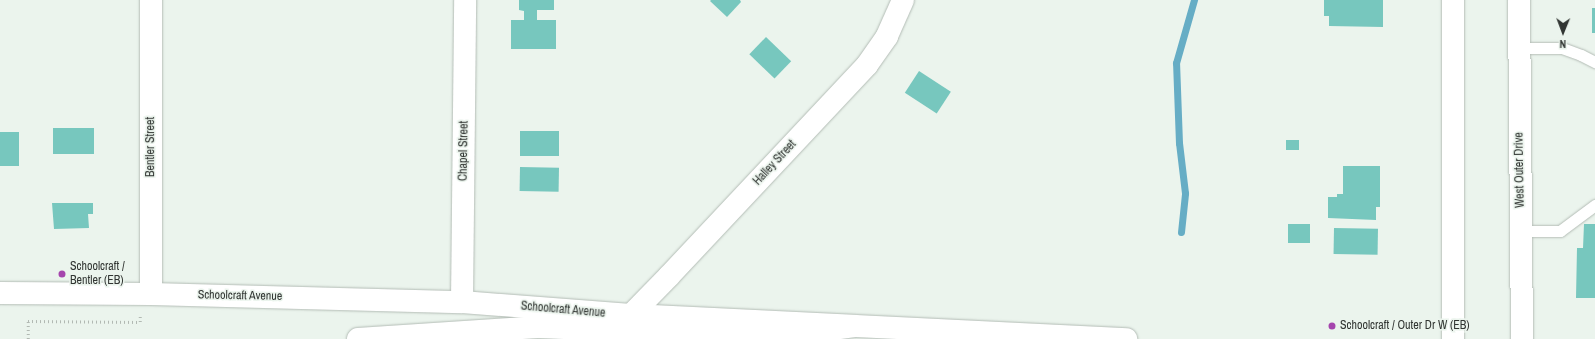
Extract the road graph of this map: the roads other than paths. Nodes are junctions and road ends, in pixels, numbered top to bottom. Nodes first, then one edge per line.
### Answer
1 (151, 0) edge
2 (465, 0) edge
3 (903, 0) edge
4 (1453, 0) edge
5 (1518, 0) edge
6 (1519, 48) junction
7 (1595, 62) edge
8 (1595, 206) edge
9 (1521, 231) junction
10 (0, 293) edge
11 (151, 294) junction
12 (462, 302) junction
13 (631, 315) junction
14 (854, 326) junction
15 (358, 339) edge
16 (1126, 339) edge
17 (1453, 339) edge
18 (1522, 339) edge

1 - 11 main road, Bentler Street
2 - 12 main road, Chapel Street
3 - 13 main road, Halley Street
4 - 17 main road
5 - 6 main road, West Outer Drive
6 - 7 lane
6 - 9 main road, West Outer Drive
8 - 9 lane
9 - 18 main road, West Outer Drive
10 - 11 main road, Schoolcraft Avenue
11 - 12 main road, Schoolcraft Avenue
12 - 13 main road, Schoolcraft Avenue
13 - 14 main road, Schoolcraft Avenue
14 - 15 main road
14 - 16 main road, Schoolcraft Avenue

